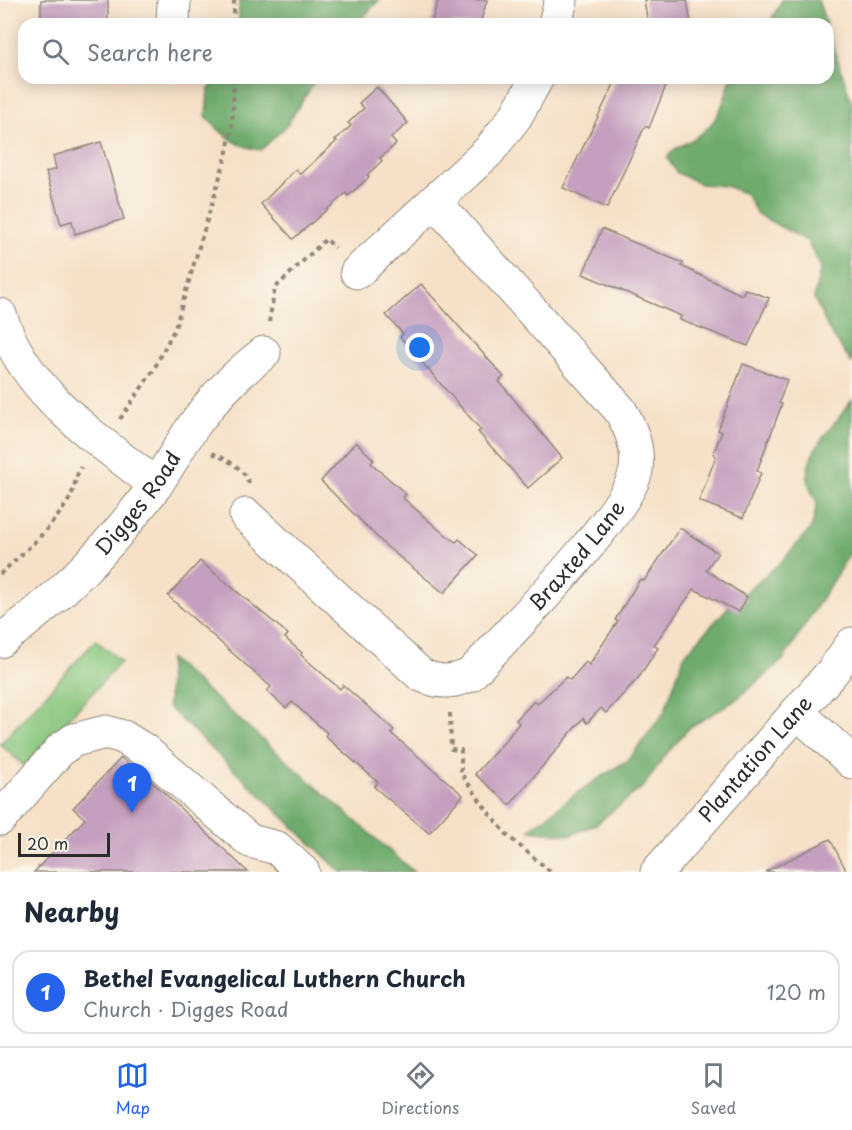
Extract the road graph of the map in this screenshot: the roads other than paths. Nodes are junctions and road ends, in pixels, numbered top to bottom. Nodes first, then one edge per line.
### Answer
1 (174, 0) edge
2 (561, 0) edge
3 (173, 18) edge
4 (556, 18) edge
5 (534, 84) edge
6 (434, 201) junction
7 (357, 272) road end
8 (0, 315) edge
9 (264, 353) road end
10 (156, 485) junction
11 (248, 517) road end
12 (0, 641) edge
13 (852, 644) edge
14 (797, 712) junction
15 (852, 762) edge
16 (0, 819) edge
17 (303, 872) edge
18 (657, 872) edge

1 - 3 street
2 - 4 street
5 - 6 street
6 - 7 street
6 - 11 street, Braxted Lane
8 - 10 street
9 - 10 street, Digges Road
10 - 12 street, Digges Road
13 - 14 street, Plantation Lane
14 - 15 street
14 - 18 street, Plantation Lane
16 - 17 street

